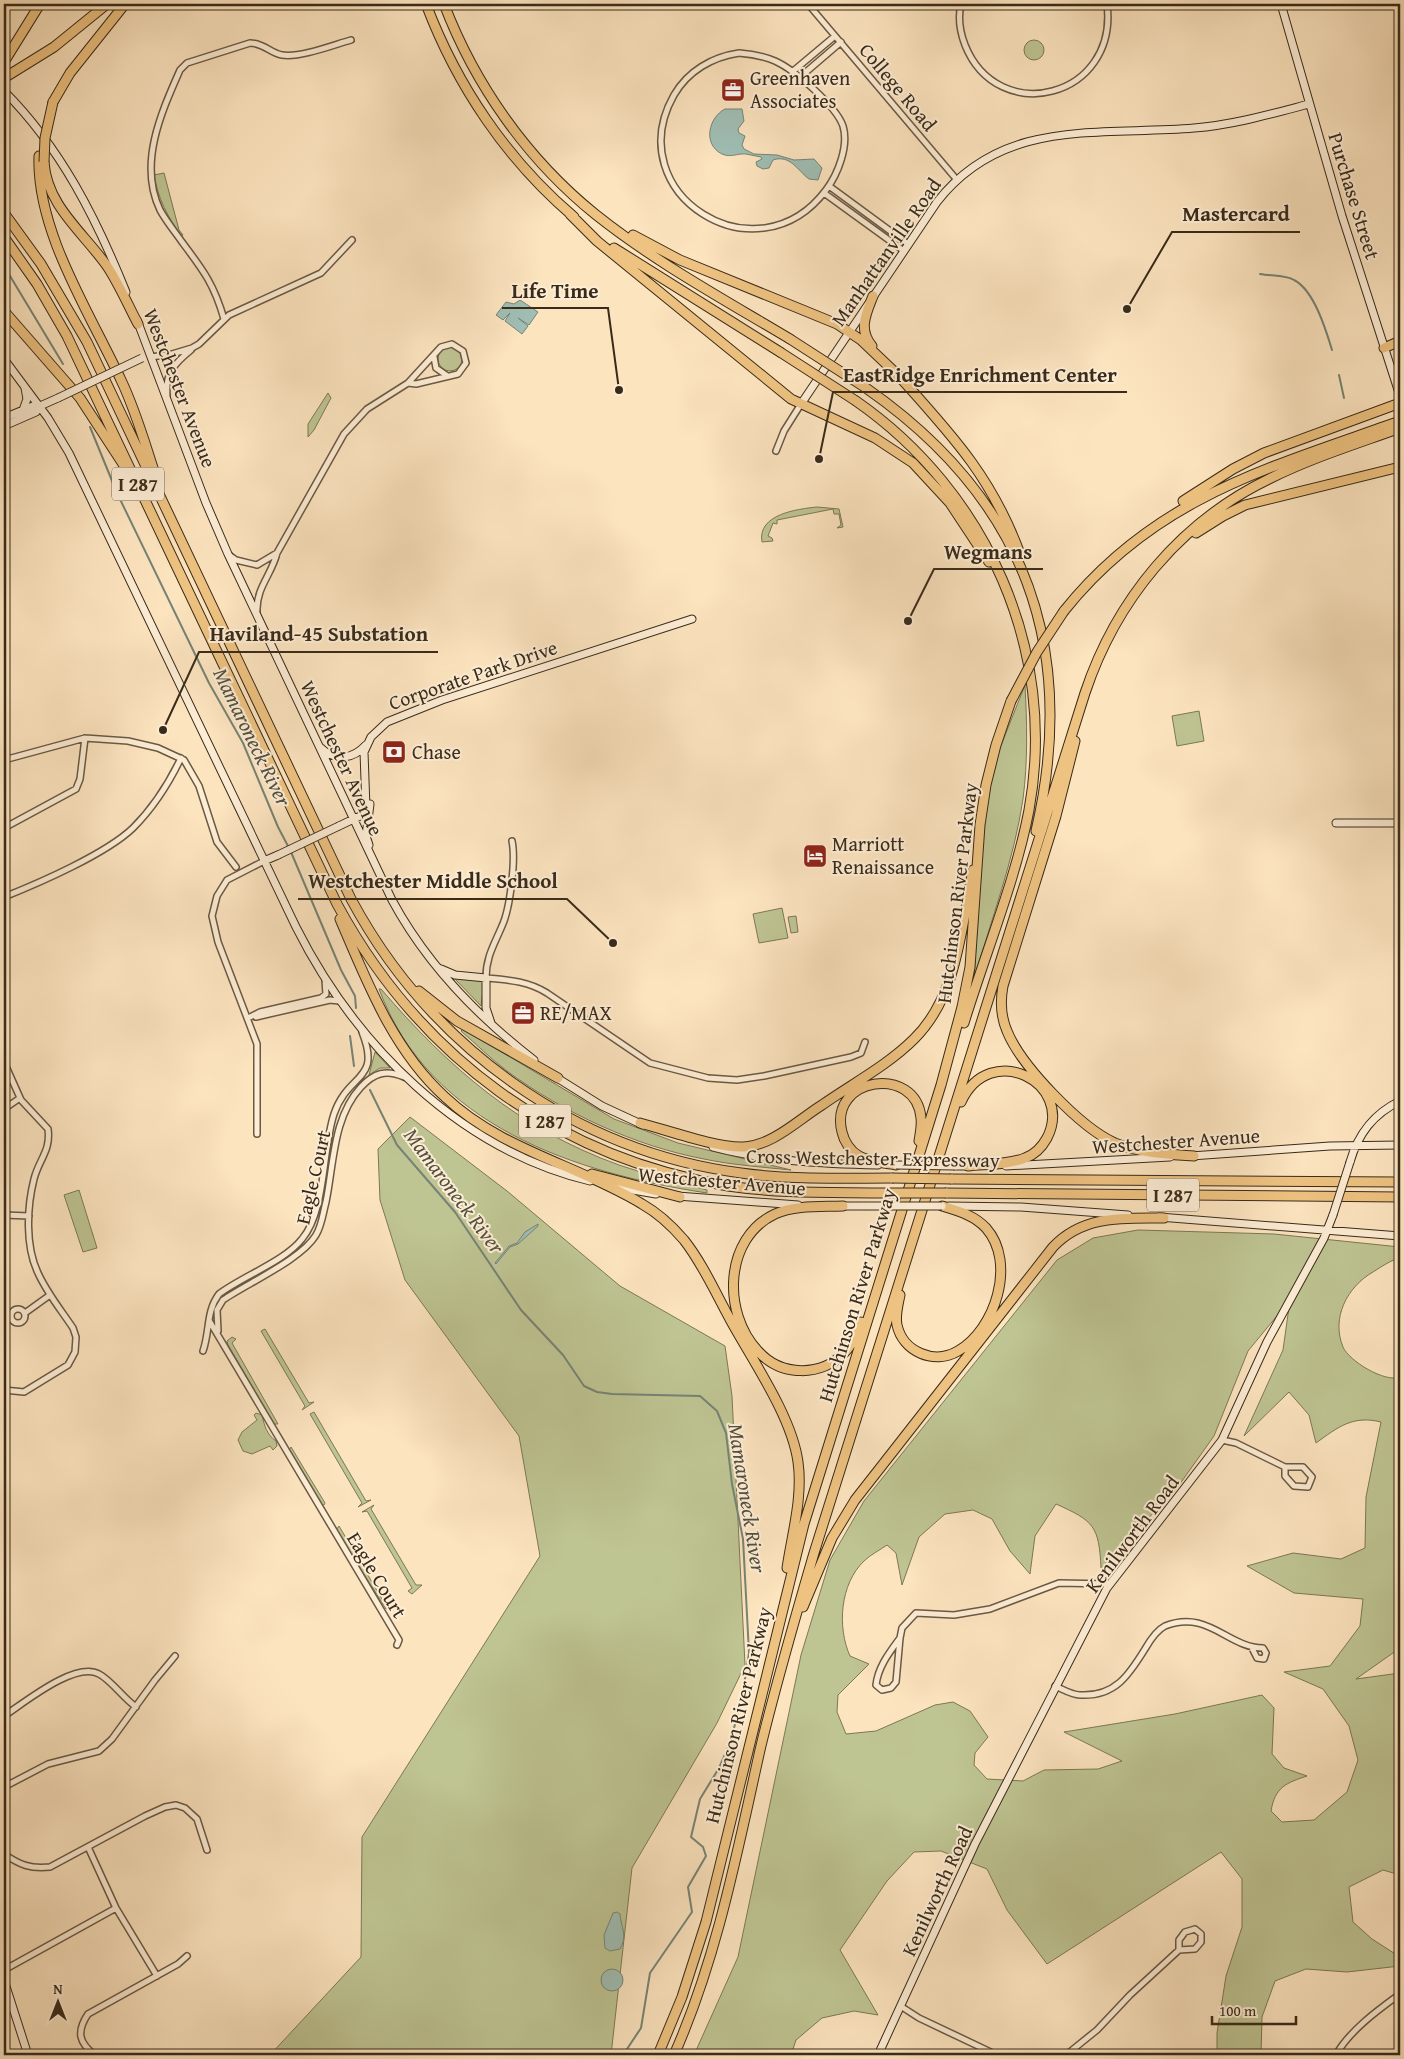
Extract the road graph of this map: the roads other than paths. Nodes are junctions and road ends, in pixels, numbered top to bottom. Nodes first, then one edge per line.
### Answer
1 (40, 4) edge
2 (107, 4) edge
3 (126, 4) edge
4 (426, 4) edge
5 (444, 4) edge
6 (808, 4) edge
7 (961, 4) edge
8 (1107, 4) edge
9 (1282, 4) edge
10 (835, 36) junction
11 (351, 40) dead end
12 (840, 42) junction
13 (4, 62) edge
14 (792, 72) junction
15 (4, 78) edge
16 (800, 78) junction
17 (4, 91) edge
18 (1309, 104) junction
19 (41, 159) junction
20 (957, 180) junction
21 (829, 186) junction
22 (824, 193) junction
23 (573, 194) junction
24 (4, 212) edge
25 (570, 214) junction
26 (4, 237) edge
27 (352, 240) dead end
28 (908, 244) junction
29 (904, 251) junction
30 (873, 296) junction
31 (4, 311) edge
32 (224, 319) junction
33 (138, 324) junction
34 (848, 334) junction
35 (1400, 340) edge
36 (199, 344) junction
37 (1384, 348) junction
38 (435, 355) junction
39 (151, 357) junction
40 (4, 359) edge
41 (446, 376) junction
42 (901, 378) junction
43 (408, 383) junction
44 (25, 387) junction
45 (1400, 396) edge
46 (168, 402) junction
47 (1400, 403) edge
48 (801, 404) junction
49 (40, 406) junction
50 (23, 410) junction
51 (4, 418) edge
52 (1400, 421) edge
53 (4, 426) edge
54 (1393, 428) edge
55 (776, 452) dead end
56 (1400, 467) edge
57 (1400, 470) edge
58 (1372, 475) junction
59 (169, 515) junction
60 (154, 518) junction
61 (1137, 538) junction
62 (277, 553) junction
63 (228, 554) junction
64 (1165, 555) junction
65 (1034, 605) junction
66 (257, 614) junction
67 (692, 620) dead end
68 (1019, 623) junction
69 (1085, 693) junction
70 (85, 738) junction
71 (318, 745) junction
72 (366, 745) junction
73 (181, 758) junction
74 (4, 760) edge
75 (366, 786) junction
76 (353, 820) junction
77 (1336, 822) dead end
78 (1400, 823) edge
79 (4, 828) edge
80 (979, 840) junction
81 (512, 841) dead end
82 (315, 858) junction
83 (264, 861) junction
84 (236, 867) dead end
85 (381, 880) junction
86 (4, 897) edge
87 (1020, 900) junction
88 (393, 966) junction
89 (436, 966) junction
90 (486, 978) junction
91 (325, 980) junction
92 (339, 1001) junction
93 (248, 1018) junction
94 (493, 1027) junction
95 (362, 1031) junction
96 (865, 1042) dead end
97 (4, 1062) edge
98 (407, 1078) junction
99 (558, 1078) junction
100 (941, 1085) junction
101 (20, 1098) junction
102 (1400, 1101) edge
103 (4, 1109) edge
104 (640, 1123) junction
105 (257, 1134) dead end
106 (947, 1134) junction
107 (1356, 1145) junction
108 (1400, 1145) edge
109 (1194, 1156) junction
110 (562, 1165) junction
111 (896, 1165) junction
112 (968, 1166) junction
113 (914, 1173) junction
114 (1400, 1182) edge
115 (602, 1184) junction
116 (680, 1196) junction
117 (1400, 1196) edge
118 (843, 1206) junction
119 (942, 1206) junction
120 (4, 1215) edge
121 (29, 1216) junction
122 (1164, 1218) junction
123 (1327, 1231) junction
124 (1400, 1236) edge
125 (909, 1253) junction
126 (880, 1278) junction
127 (50, 1295) junction
128 (25, 1313) dead end
129 (210, 1322) junction
130 (221, 1341) junction
131 (204, 1351) dead end
132 (4, 1390) edge
133 (1222, 1440) junction
134 (1285, 1467) junction
135 (1110, 1584) junction
136 (776, 1633) junction
137 (790, 1637) junction
138 (900, 1638) junction
139 (397, 1644) dead end
140 (1252, 1648) dead end
141 (175, 1656) dead end
142 (1055, 1686) junction
143 (136, 1708) junction
144 (4, 1716) edge
145 (4, 1787) edge
146 (88, 1847) junction
147 (207, 1850) dead end
148 (4, 1854) edge
149 (116, 1908) junction
150 (1180, 1950) junction
151 (187, 1956) dead end
152 (4, 1970) edge
153 (157, 1976) junction
154 (4, 1980) edge
155 (1400, 1994) edge
156 (902, 2007) junction
157 (28, 2055) edge
158 (95, 2055) edge
159 (658, 2055) edge
160 (674, 2055) edge
161 (878, 2055) edge
162 (997, 2055) edge
163 (1066, 2055) edge
164 (1336, 2055) edge

1 - 13 highway
2 - 15 highway
3 - 19 highway, bridge
4 - 25 highway
5 - 23 highway
6 - 10 street, College Road
7 - 8 street
9 - 18 main road, Purchase Street
10 - 12 street, College Road
10 - 14 street
11 - 32 street
12 - 16 street
12 - 20 street, College Road
14 - 16 street
14 - 22 street
16 - 21 street
17 - 33 main road, Westchester Avenue
18 - 20 main road, Manhattanville Road
18 - 37 main road, Purchase Street
19 - 33 highway
19 - 59 highway
20 - 28 main road, Manhattanville Road
21 - 22 street
21 - 28 street
22 - 29 street
23 - 34 highway
23 - 65 highway, bridge
24 - 59 highway, Cross Westchester Expressway / I 287
25 - 48 highway
25 - 68 highway, bridge
26 - 60 highway, Cross Westchester Expressway / I 287
27 - 32 street
28 - 29 main road, Manhattanville Road
29 - 30 main road, Manhattanville Road
30 - 34 main road, Manhattanville Road
30 - 42 highway
31 - 60 highway
32 - 36 street
33 - 39 main road, Westchester Avenue
34 - 42 highway
34 - 48 main road, Manhattanville Road
35 - 37 highway
36 - 39 street
36 - 46 street
37 - 45 main road, Purchase Street
38 - 41 street
38 - 41 street
38 - 43 street
39 - 46 main road, Westchester Avenue
39 - 49 main road, bridge
40 - 44 main road
41 - 43 street
42 - 65 highway
43 - 62 street
44 - 49 main road
44 - 50 main road
46 - 63 main road, Westchester Avenue
47 - 61 highway
48 - 55 street, Manhattanville Road
48 - 68 highway
49 - 50 main road
49 - 53 main road
49 - 83 main road
50 - 51 main road
52 - 54 highway, Hutchinson River Parkway
54 - 61 highway, Hutchinson River Parkway
54 - 64 highway, Hutchinson River Parkway
56 - 58 highway
57 - 58 highway
58 - 64 highway
59 - 88 highway, Cross Westchester Expressway / I 287
60 - 82 highway, Cross Westchester Expressway / I 287
61 - 80 highway, Hutchinson River Parkway, bridge
62 - 63 street
62 - 66 street
63 - 66 main road, Westchester Avenue
64 - 69 highway, Hutchinson River Parkway
65 - 87 highway
66 - 71 main road, Westchester Avenue
67 - 72 main road, Corporate Park Drive
68 - 100 highway
69 - 87 highway, Hutchinson River Parkway
69 - 109 highway
70 - 73 street
70 - 74 street
70 - 79 street
71 - 72 main road
71 - 76 main road, Westchester Avenue
72 - 75 main road
73 - 84 street
73 - 86 street
75 - 76 main road
75 - 85 main road
76 - 83 main road, bridge
76 - 85 main road, Westchester Avenue
77 - 78 main road
80 - 100 highway, Hutchinson River Parkway
80 - 104 highway
81 - 90 street
82 - 110 highway
82 - 117 highway, Cross Westchester Expressway / I 287, bridge
83 - 91 main road
83 - 93 street
85 - 89 main road, Westchester Avenue
87 - 106 highway, Hutchinson River Parkway
88 - 99 highway
88 - 114 highway, Cross Westchester Expressway / I 287, bridge
89 - 90 main road
89 - 94 main road, Westchester Avenue
90 - 94 main road
90 - 96 street
91 - 92 main road
91 - 93 street
92 - 93 street
92 - 95 main road, Westchester Avenue
93 - 105 street
94 - 99 main road, Westchester Avenue
95 - 98 main road, Westchester Avenue
95 - 129 street, Eagle Court
97 - 101 street
98 - 115 main road, Westchester Avenue
98 - 130 street, Eagle Court
99 - 104 main road, Westchester Avenue
100 - 113 highway, Hutchinson River Parkway
101 - 103 street
101 - 121 street
102 - 107 main road, Kenilworth Road
104 - 111 main road, Westchester Avenue
106 - 112 highway
106 - 125 highway, Hutchinson River Parkway
107 - 108 main road, Westchester Avenue
107 - 109 main road, Westchester Avenue
107 - 123 main road, Kenilworth Road, bridge
109 - 112 main road, Westchester Avenue
110 - 115 highway
110 - 116 highway
111 - 112 main road, Westchester Avenue, bridge
111 - 113 highway
113 - 126 highway, Hutchinson River Parkway
115 - 116 main road, Westchester Avenue
115 - 136 highway
116 - 118 main road, Westchester Avenue
118 - 119 main road, Westchester Avenue, bridge
118 - 126 highway
119 - 122 main road
119 - 125 highway
120 - 121 street
121 - 127 street
122 - 123 main road
122 - 137 highway
123 - 124 main road
123 - 133 main road, Kenilworth Road
125 - 137 highway, Hutchinson River Parkway
126 - 136 highway, Hutchinson River Parkway
127 - 128 street
127 - 132 street
129 - 130 street, Eagle Court
129 - 131 street, Eagle Court
130 - 139 street, Eagle Court
133 - 134 street
133 - 135 main road, Kenilworth Road
134 - 134 street
135 - 138 street
135 - 142 main road, Kenilworth Road
136 - 159 highway, Hutchinson River Parkway
137 - 160 highway, Hutchinson River Parkway
138 - 138 street
140 - 142 street
141 - 143 street
142 - 156 main road, Kenilworth Road
143 - 144 street
143 - 145 street
146 - 147 street
146 - 148 street
146 - 149 street
149 - 152 street
149 - 153 street
150 - 150 street
150 - 163 street
151 - 153 street
153 - 158 street
154 - 157 main road
155 - 164 street
156 - 161 main road, Kenilworth Road
156 - 162 street

